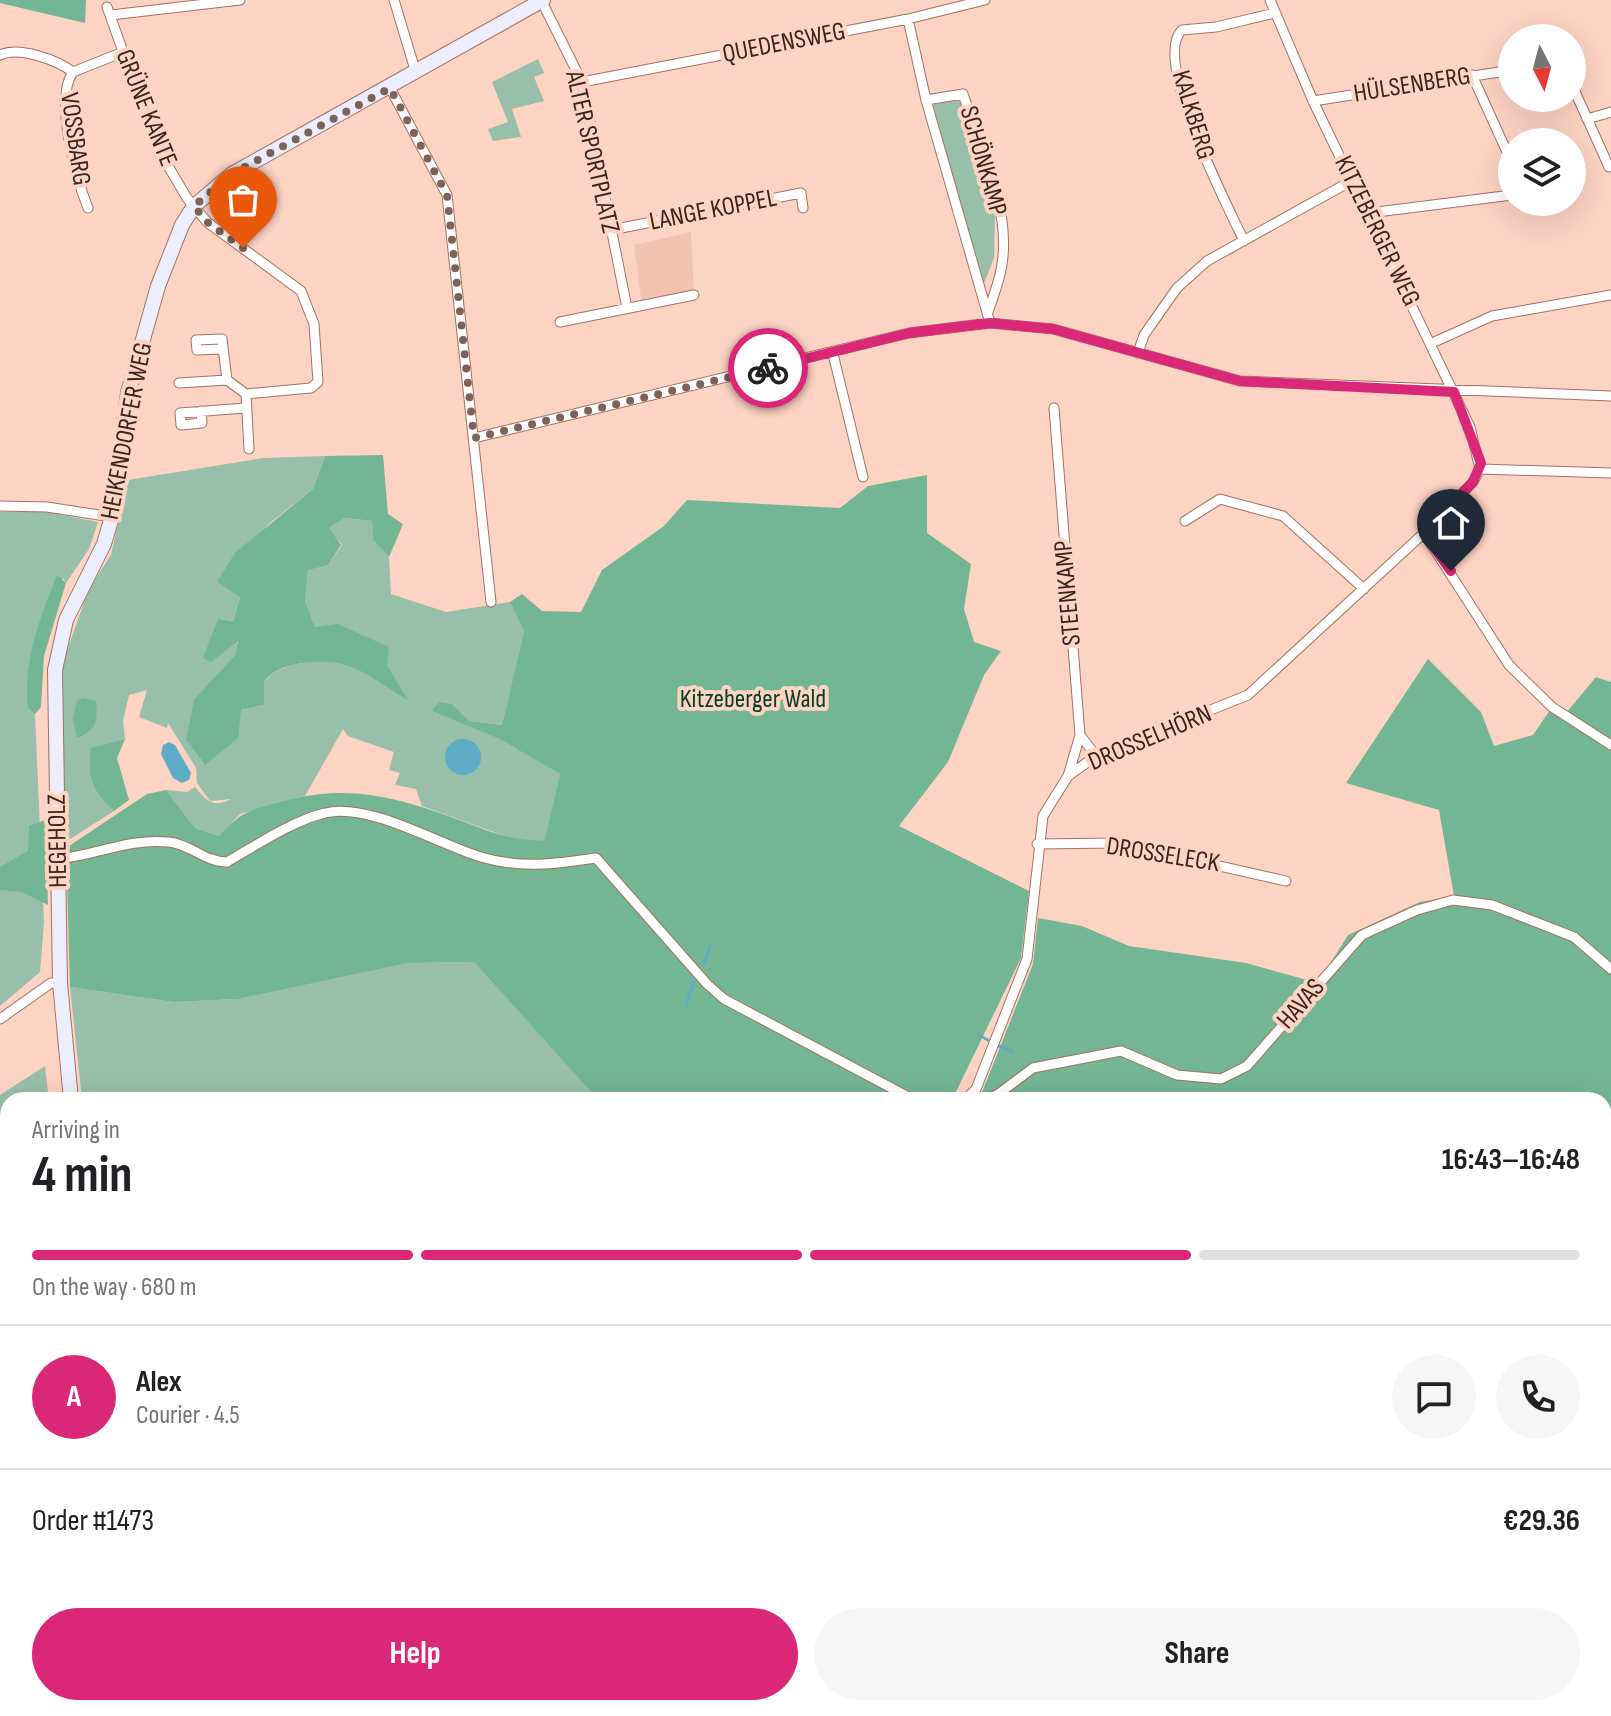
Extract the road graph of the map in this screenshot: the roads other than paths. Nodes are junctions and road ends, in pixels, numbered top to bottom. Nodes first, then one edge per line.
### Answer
1 (240, 0) edge
2 (394, 0) edge
3 (542, 0) edge
4 (985, 0) edge
5 (1270, 0) edge
6 (1275, 13) junction
7 (908, 19) junction
8 (123, 52) junction
9 (0, 55) edge
10 (73, 72) junction
11 (1498, 72) edge
12 (416, 73) junction
13 (1472, 75) junction
14 (582, 82) junction
15 (390, 88) junction
16 (926, 100) junction
17 (1313, 101) junction
18 (1584, 112) edge
19 (1611, 112) edge
20 (1587, 119) junction
21 (1498, 132) edge
22 (1609, 167) edge
23 (1353, 180) junction
24 (1498, 197) edge
25 (194, 206) junction
26 (88, 208) dead end
27 (803, 208) dead end
28 (1369, 213) junction
29 (611, 230) junction
30 (1244, 241) junction
31 (694, 295) dead end
32 (1611, 295) edge
33 (627, 308) junction
34 (989, 317) junction
35 (560, 322) dead end
36 (1432, 343) junction
37 (223, 349) dead end
38 (1138, 353) junction
39 (833, 354) junction
40 (227, 380) junction
41 (179, 383) dead end
42 (1454, 392) junction
43 (246, 394) junction
44 (1611, 396) edge
45 (245, 408) junction
46 (1054, 408) dead end
47 (201, 411) dead end
48 (474, 438) junction
49 (249, 449) dead end
50 (1480, 466) junction
51 (1611, 473) edge
52 (863, 477) dead end
53 (0, 506) edge
54 (112, 517) junction
55 (1185, 521) dead end
56 (1424, 533) junction
57 (82, 586) joint
58 (1364, 589) junction
59 (491, 602) dead end
60 (1080, 735) junction
61 (1611, 745) edge
62 (1096, 756) junction
63 (1068, 776) junction
64 (1037, 844) junction
65 (58, 859) junction
66 (1286, 881) dead end
67 (1611, 969) edge
68 (60, 983) junction
69 (0, 1019) edge
70 (70, 1092) edge
71 (899, 1092) edge
72 (973, 1092) edge
73 (1001, 1092) edge

1 - 8 street, GRÜNE KANTE
2 - 12 street
3 - 12 street, HEIKENDORFER WEG
3 - 14 street, ALTER SPORTPLATZ
4 - 7 street, QUEDENSWEG
5 - 6 street, KITZEBERGER WEG
6 - 17 street, KITZEBERGER WEG
6 - 30 street, KALKBERG
7 - 14 street, QUEDENSWEG
7 - 16 street, SCHÖNKAMP
8 - 10 street, VOSSBARG
8 - 25 street, GRÜNE KANTE
9 - 10 street, VOSSBARG
10 - 26 street, VOSSBARG
11 - 13 street, HÜLSENBERG
12 - 15 street, HEIKENDORFER WEG
13 - 17 street, HÜLSENBERG
13 - 21 street
14 - 29 street, ALTER SPORTPLATZ
15 - 25 street, HEIKENDORFER WEG
15 - 48 street
16 - 34 street, SCHÖNKAMP
16 - 34 street, SCHÖNKAMP
17 - 23 street, KITZEBERGER WEG
18 - 20 street
19 - 20 street
20 - 22 street
23 - 28 street, KITZEBERGER WEG
23 - 30 street
24 - 28 street
25 - 43 street, GRÜNE KANTE
25 - 54 street, HEIKENDORFER WEG
27 - 29 street, LANGE KOPPEL
28 - 36 street, KITZEBERGER WEG
29 - 33 street, ALTER SPORTPLATZ
30 - 38 street
31 - 33 street
32 - 36 street
33 - 35 street
34 - 38 street
34 - 39 street
36 - 42 street, KITZEBERGER WEG
37 - 40 street
38 - 42 street
39 - 48 street
39 - 52 street
40 - 41 street
40 - 43 street
42 - 44 street
42 - 50 street, KITZEBERGER WEG
43 - 45 street
45 - 47 street
45 - 49 street
46 - 60 street, STEENKAMP
48 - 59 street
50 - 51 street
50 - 56 street, DROSSELHÖRN
53 - 54 street
54 - 57 street, HEIKENDORFER WEG
55 - 58 street
56 - 58 street, DROSSELHÖRN
56 - 61 street
57 - 65 street, HEGEHOLZ
58 - 62 street, DROSSELHÖRN
60 - 62 street
60 - 63 street, STEENKAMP
62 - 63 street, DROSSELHÖRN
63 - 64 street, DROSSELHÖRN
64 - 66 street, DROSSELECK
64 - 72 street, DROSSELHÖRN
65 - 68 street, HEGEHOLZ
65 - 71 street
67 - 73 street, HAVAS
68 - 69 street
68 - 70 street, HEGEHOLZ

